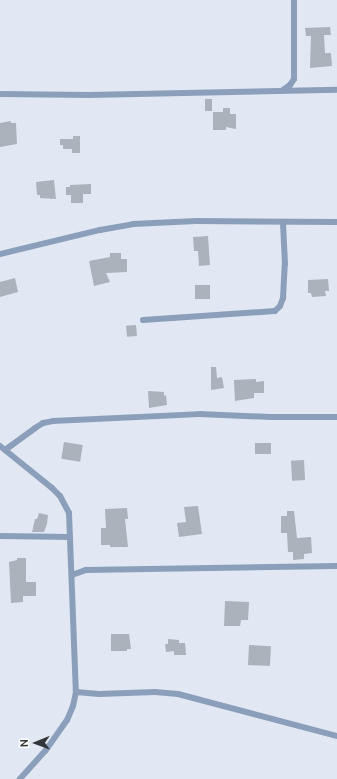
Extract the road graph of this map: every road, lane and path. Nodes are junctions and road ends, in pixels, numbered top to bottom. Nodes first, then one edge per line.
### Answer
1 (294, 0) edge
2 (294, 79) junction
3 (282, 90) junction
4 (302, 90) junction
5 (337, 90) edge
6 (0, 94) edge
7 (337, 222) edge
8 (283, 223) junction
9 (0, 254) edge
10 (143, 320) dead end
11 (337, 417) edge
12 (2, 448) edge
13 (0, 536) edge
14 (70, 537) junction
15 (337, 566) edge
16 (72, 575) junction
17 (76, 692) junction
18 (337, 736) edge
19 (20, 779) edge

1 - 2 street
2 - 3 street
2 - 4 street
3 - 4 street
3 - 6 street
4 - 5 street
7 - 8 street
8 - 9 street
8 - 10 street
11 - 12 street
12 - 14 street
13 - 14 street
14 - 16 street
15 - 16 street
16 - 17 street
17 - 18 street
17 - 19 street

